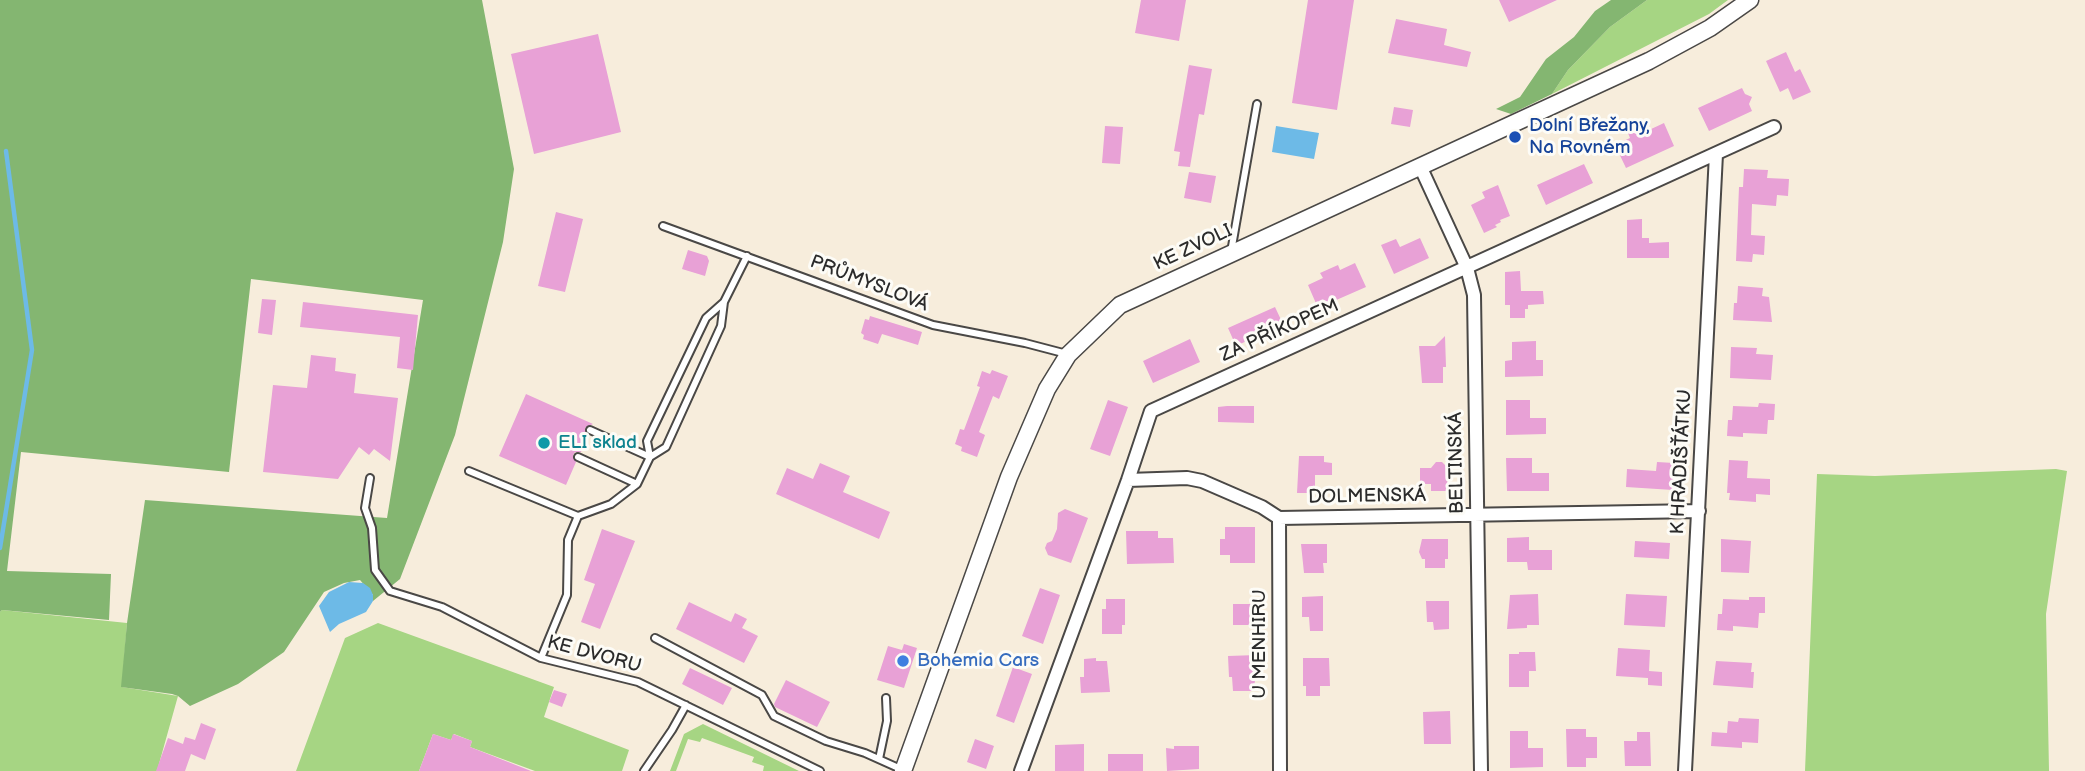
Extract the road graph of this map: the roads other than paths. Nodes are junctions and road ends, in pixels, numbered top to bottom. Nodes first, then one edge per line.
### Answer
1 (1750, 0) edge
2 (1258, 104) dead end
3 (1774, 127) dead end
4 (1716, 155) junction
5 (1420, 166) junction
6 (663, 226) dead end
7 (1230, 254) junction
8 (747, 256) junction
9 (1467, 268) junction
10 (724, 302) junction
11 (1068, 355) junction
12 (590, 430) dead end
13 (578, 457) dead end
14 (650, 457) junction
15 (470, 471) dead end
16 (370, 478) dead end
17 (1128, 480) junction
18 (637, 484) junction
19 (1699, 511) junction
20 (1477, 515) junction
21 (578, 516) junction
22 (1279, 518) junction
23 (655, 638) dead end
24 (541, 658) junction
25 (886, 698) dead end
26 (686, 705) junction
27 (879, 760) junction
28 (903, 770) edge
29 (644, 771) edge
30 (820, 771) edge
31 (1021, 771) edge
32 (1280, 771) edge
33 (1480, 771) edge
34 (1685, 771) edge

1 - 5 street, KE ZVOLI
2 - 7 lane
3 - 4 street, ZA PŘÍKOPEM
4 - 9 street, ZA PŘÍKOPEM
4 - 19 street, K HRADIŠŤÁTKU
5 - 7 street, KE ZVOLI
5 - 9 street, BELTINSKÁ
6 - 8 lane, PRŮMYSLOVÁ
7 - 11 street, KE ZVOLI
8 - 10 lane
8 - 11 lane, PRŮMYSLOVÁ
9 - 17 street, ZA PŘÍKOPEM
9 - 20 street, BELTINSKÁ
10 - 14 lane
10 - 14 lane
11 - 28 street, KE ZVOLI
12 - 14 lane
13 - 18 lane
14 - 18 lane
15 - 21 lane
16 - 24 lane, KE DVORU
17 - 22 street, DOLMENSKÁ
17 - 31 street, ZA PŘÍKOPEM
18 - 21 lane
19 - 20 street, DOLMENSKÁ
19 - 34 street, K HRADIŠŤÁTKU
20 - 22 street, DOLMENSKÁ
20 - 33 street, BELTINSKÁ
21 - 24 lane
22 - 32 street, U MENHIRU
23 - 27 lane
24 - 26 lane, KE DVORU
25 - 27 lane
26 - 29 lane
26 - 30 lane, KE DVORU
27 - 28 lane

